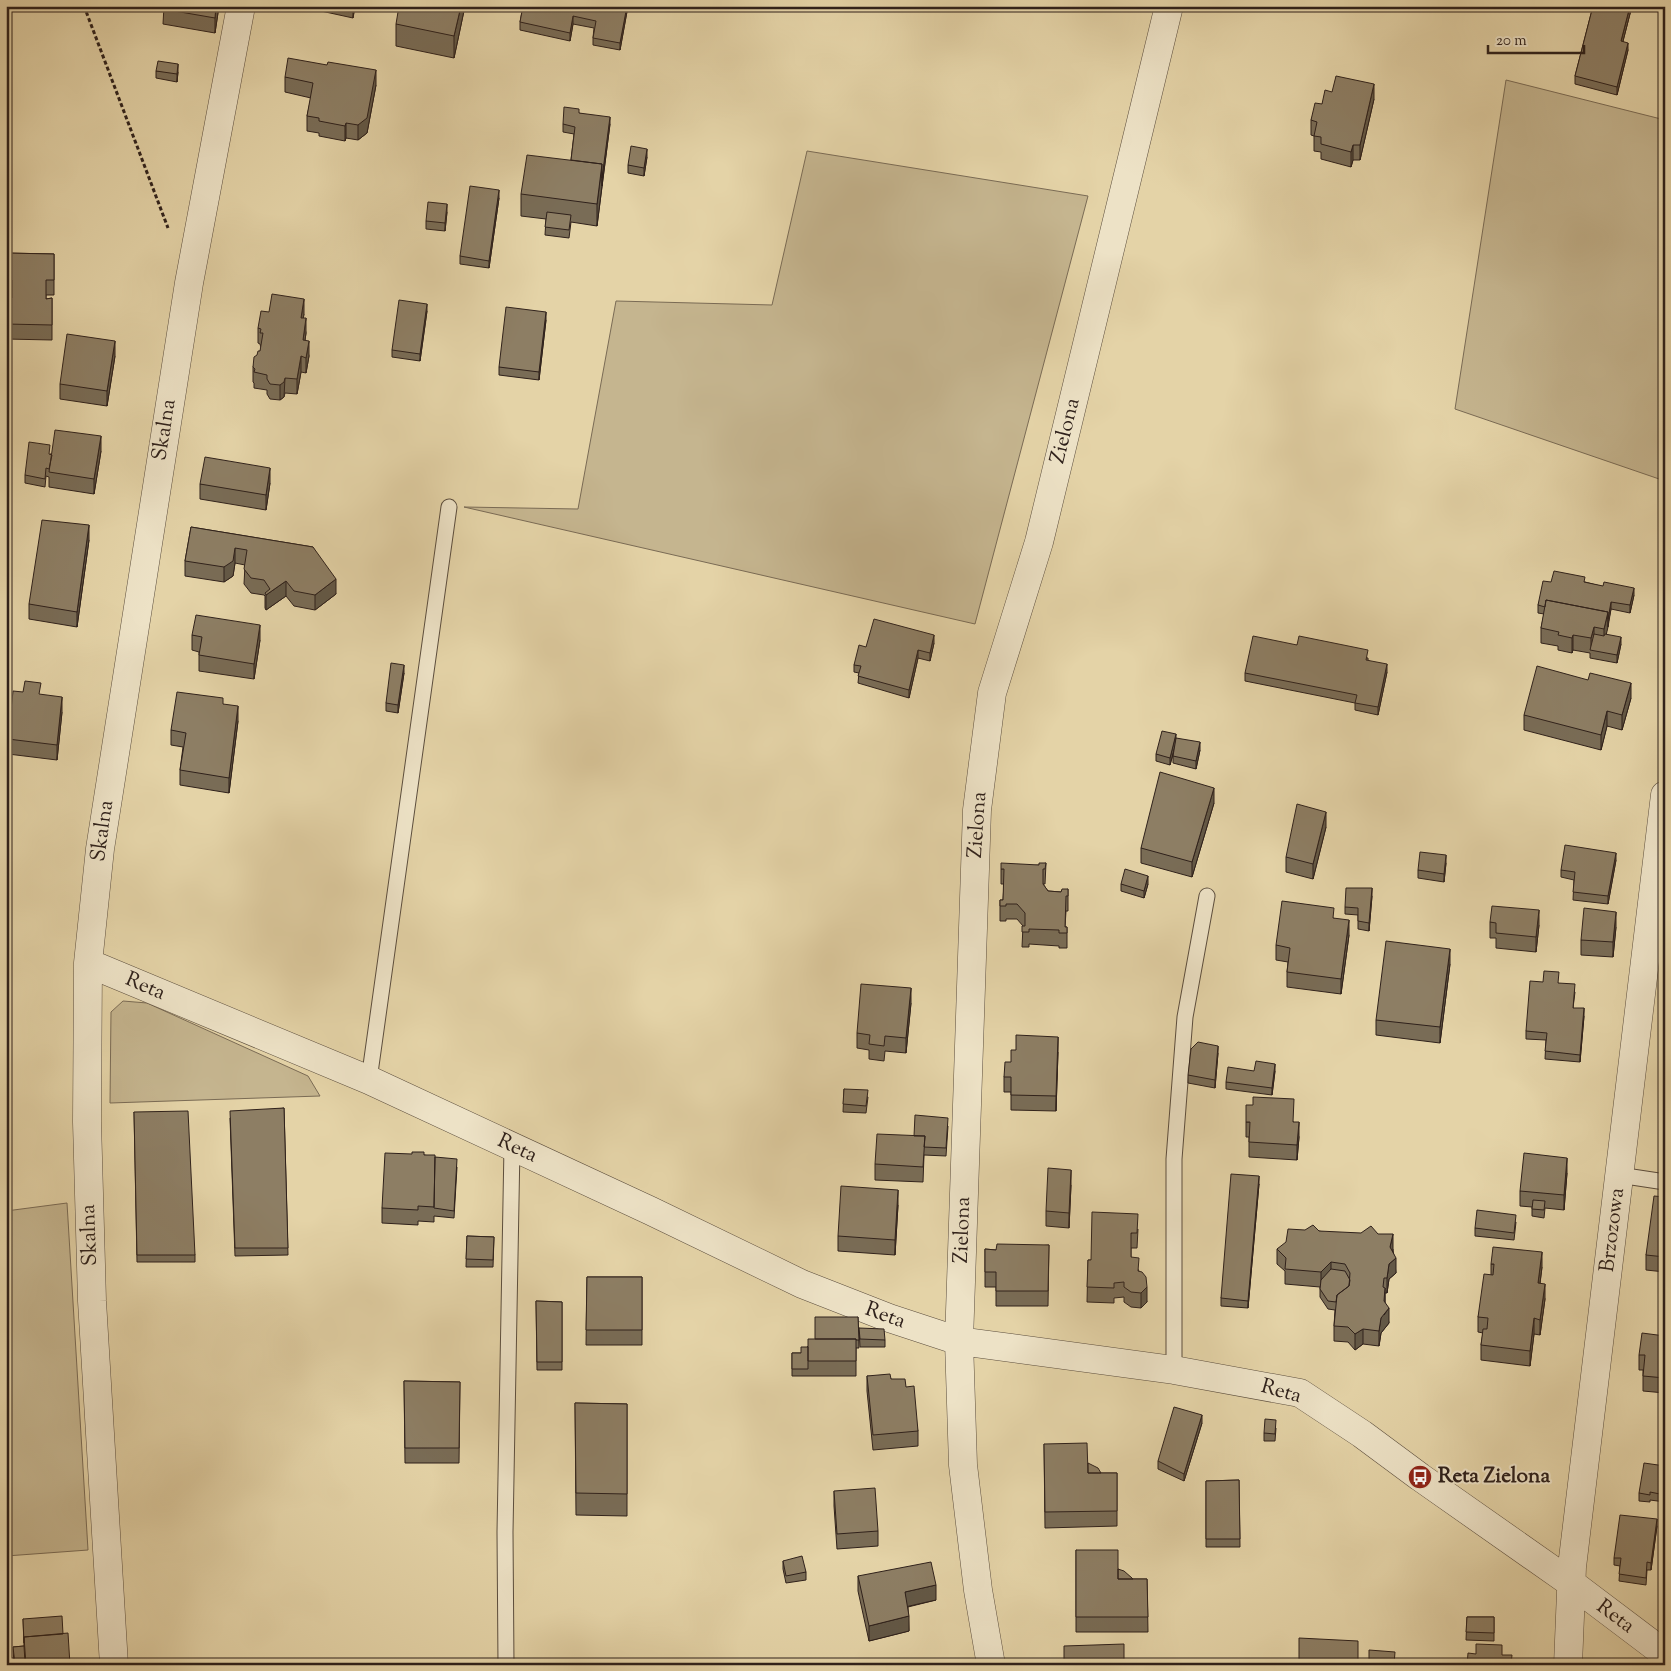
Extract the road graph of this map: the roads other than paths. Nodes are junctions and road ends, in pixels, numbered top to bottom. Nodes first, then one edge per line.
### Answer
1 (241, 6) edge
2 (1169, 6) edge
3 (449, 507) dead end
4 (1665, 795) edge
5 (1207, 896) dead end
6 (88, 963) junction
7 (368, 1080) junction
8 (512, 1146) junction
9 (1619, 1175) junction
10 (1665, 1182) edge
11 (959, 1341) junction
12 (1174, 1370) junction
13 (1571, 1583) junction
14 (1665, 1654) edge
15 (114, 1665) edge
16 (506, 1665) edge
17 (991, 1665) edge
18 (1568, 1665) edge

1 - 6 street, Skalna
2 - 11 street, Zielona
3 - 7 lane
4 - 9 street, Brzozowa
5 - 12 lane
6 - 7 street, Reta
6 - 15 street, Skalna
7 - 8 street, Reta
8 - 11 street, Reta
8 - 16 lane
9 - 10 lane
9 - 13 street, Brzozowa
11 - 12 street, Reta
11 - 17 street, Zielona
12 - 13 street, Reta
13 - 14 street, Reta
13 - 18 street, Brzozowa

